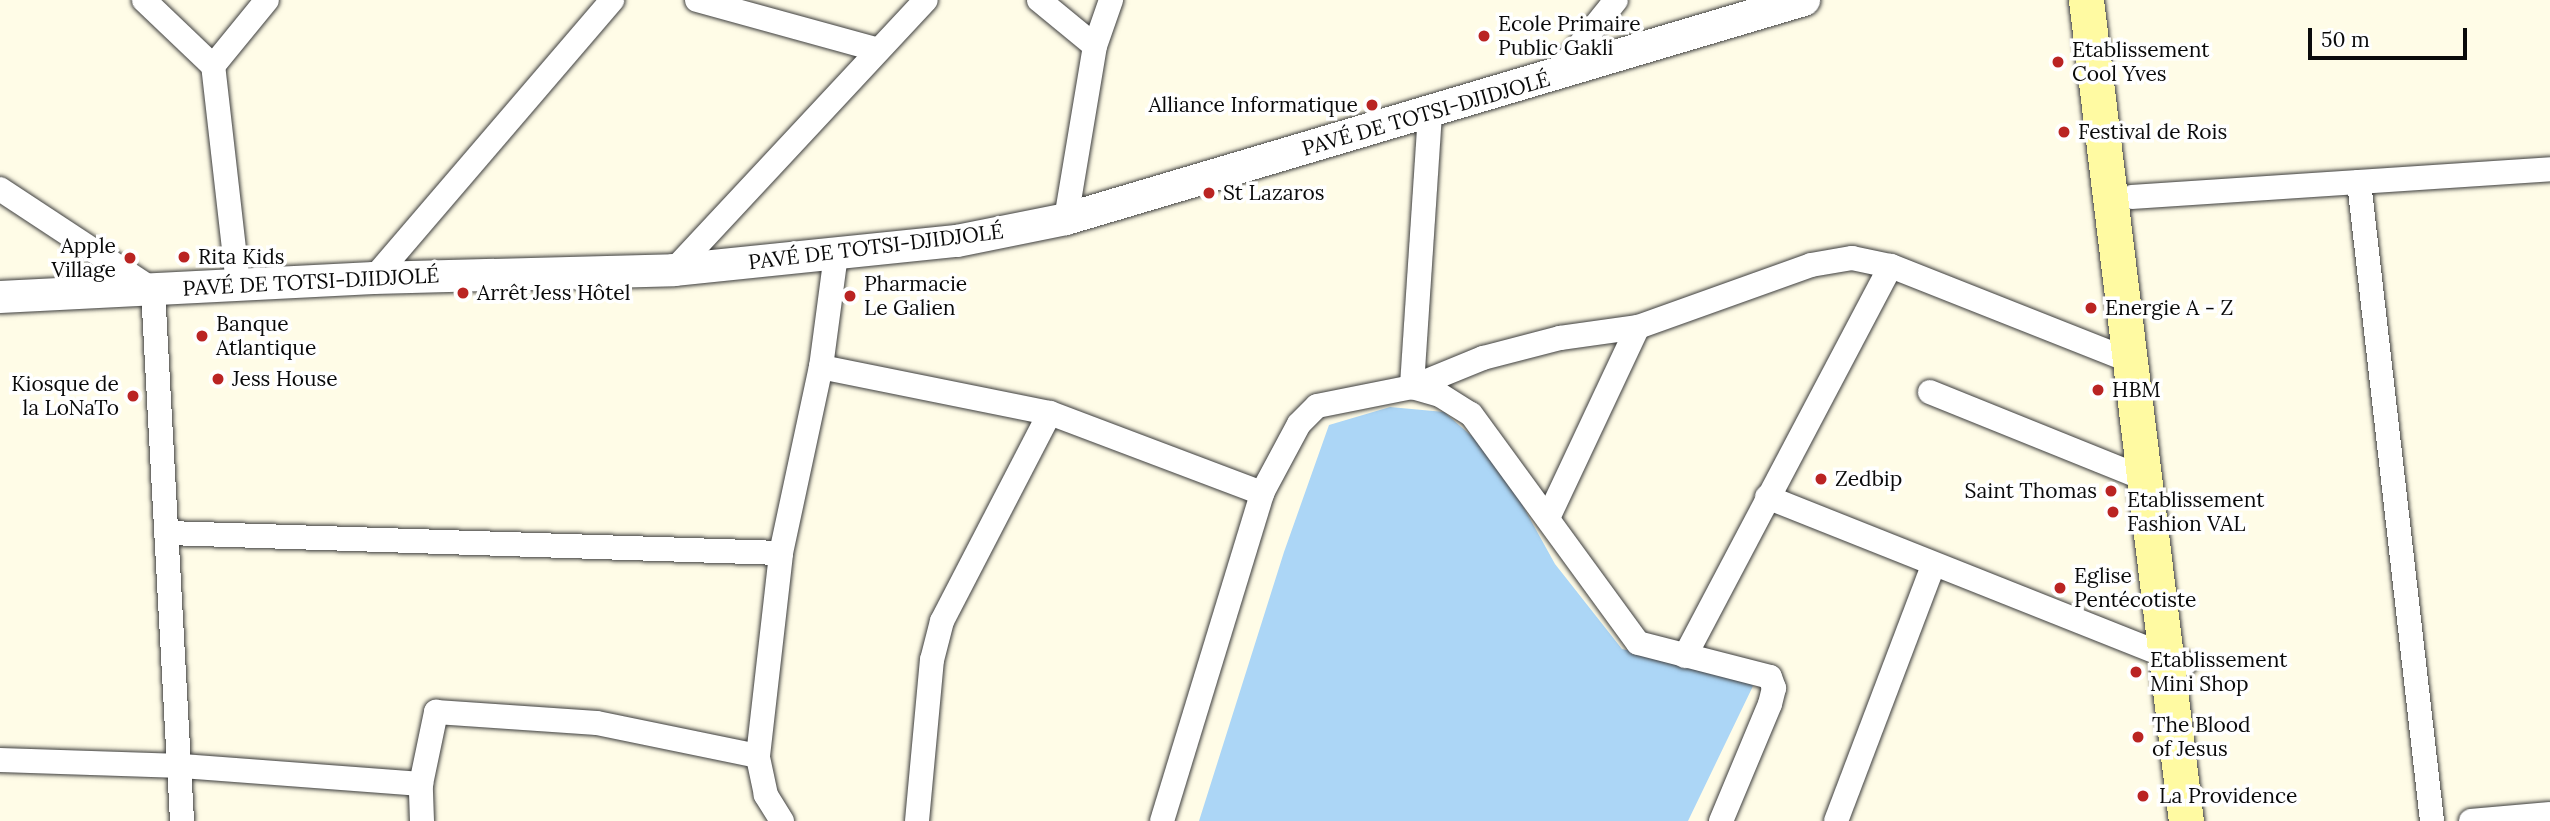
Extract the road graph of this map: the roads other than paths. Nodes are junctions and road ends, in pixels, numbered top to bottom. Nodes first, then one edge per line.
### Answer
1 (144, 0) edge
2 (267, 0) edge
3 (612, 0) edge
4 (697, 0) edge
5 (926, 0) edge
6 (1039, 0) edge
7 (1111, 0) edge
8 (1616, 0) edge
9 (1804, 0) edge
10 (2086, 0) edge
11 (2109, 0) edge
12 (1095, 46) junction
13 (878, 50) junction
14 (213, 66) junction
15 (1554, 76) junction
16 (1430, 114) junction
17 (2550, 169) edge
18 (2359, 181) junction
19 (0, 189) edge
20 (2132, 197) junction
21 (1066, 219) junction
22 (836, 254) junction
23 (1891, 266) junction
24 (674, 270) junction
25 (374, 278) junction
26 (238, 284) junction
27 (153, 290) junction
28 (0, 297) edge
29 (1638, 327) junction
30 (2129, 360) junction
31 (821, 367) junction
32 (1412, 387) junction
33 (1930, 393) dead end
34 (1051, 413) junction
35 (2143, 478) junction
36 (1262, 493) junction
37 (1767, 497) junction
38 (1548, 518) junction
39 (168, 533) junction
40 (781, 553) junction
41 (1933, 565) junction
42 (1685, 656) junction
43 (2175, 659) junction
44 (758, 756) junction
45 (0, 760) edge
46 (182, 766) junction
47 (421, 784) junction
48 (2550, 814) edge
49 (182, 821) edge
50 (422, 821) edge
51 (782, 821) edge
52 (917, 821) edge
53 (1162, 821) edge
54 (1721, 821) edge
55 (1836, 821) edge
56 (2186, 821) edge
57 (2207, 821) edge
58 (2432, 821) edge
59 (2471, 821) edge

1 - 14 street
2 - 14 street
3 - 25 street
4 - 13 street
5 - 13 street
6 - 12 street
7 - 12 street
8 - 15 street
9 - 15 street, PAVÉ DE TOTSI-DJIDJOLÉ
10 - 30 main road
11 - 20 main road
12 - 21 street
13 - 24 street
14 - 26 street
15 - 16 street, PAVÉ DE TOTSI-DJIDJOLÉ
16 - 21 street, PAVÉ DE TOTSI-DJIDJOLÉ
16 - 32 street
17 - 18 street
18 - 20 street
18 - 58 street
19 - 27 street
20 - 43 main road
21 - 22 street, PAVÉ DE TOTSI-DJIDJOLÉ
22 - 24 street, PAVÉ DE TOTSI-DJIDJOLÉ
22 - 31 street
23 - 29 street
23 - 30 street
23 - 37 street
24 - 25 street, PAVÉ DE TOTSI-DJIDJOLÉ
25 - 26 street, PAVÉ DE TOTSI-DJIDJOLÉ
26 - 27 street, PAVÉ DE TOTSI-DJIDJOLÉ
27 - 28 street, PAVÉ DE TOTSI-DJIDJOLÉ
27 - 39 street
29 - 32 street
29 - 38 street
30 - 35 main road
31 - 34 street
31 - 40 street
32 - 36 street
32 - 38 street
33 - 35 street
34 - 36 street
34 - 52 street
35 - 43 main road
36 - 53 street
37 - 41 street
37 - 42 street
38 - 42 street
39 - 40 street
39 - 46 street
40 - 44 street
41 - 43 street
41 - 55 street
42 - 54 street
43 - 56 main road
43 - 57 main road
44 - 47 street
44 - 51 street
45 - 46 street
46 - 47 street
46 - 49 street
47 - 50 street
48 - 59 street

